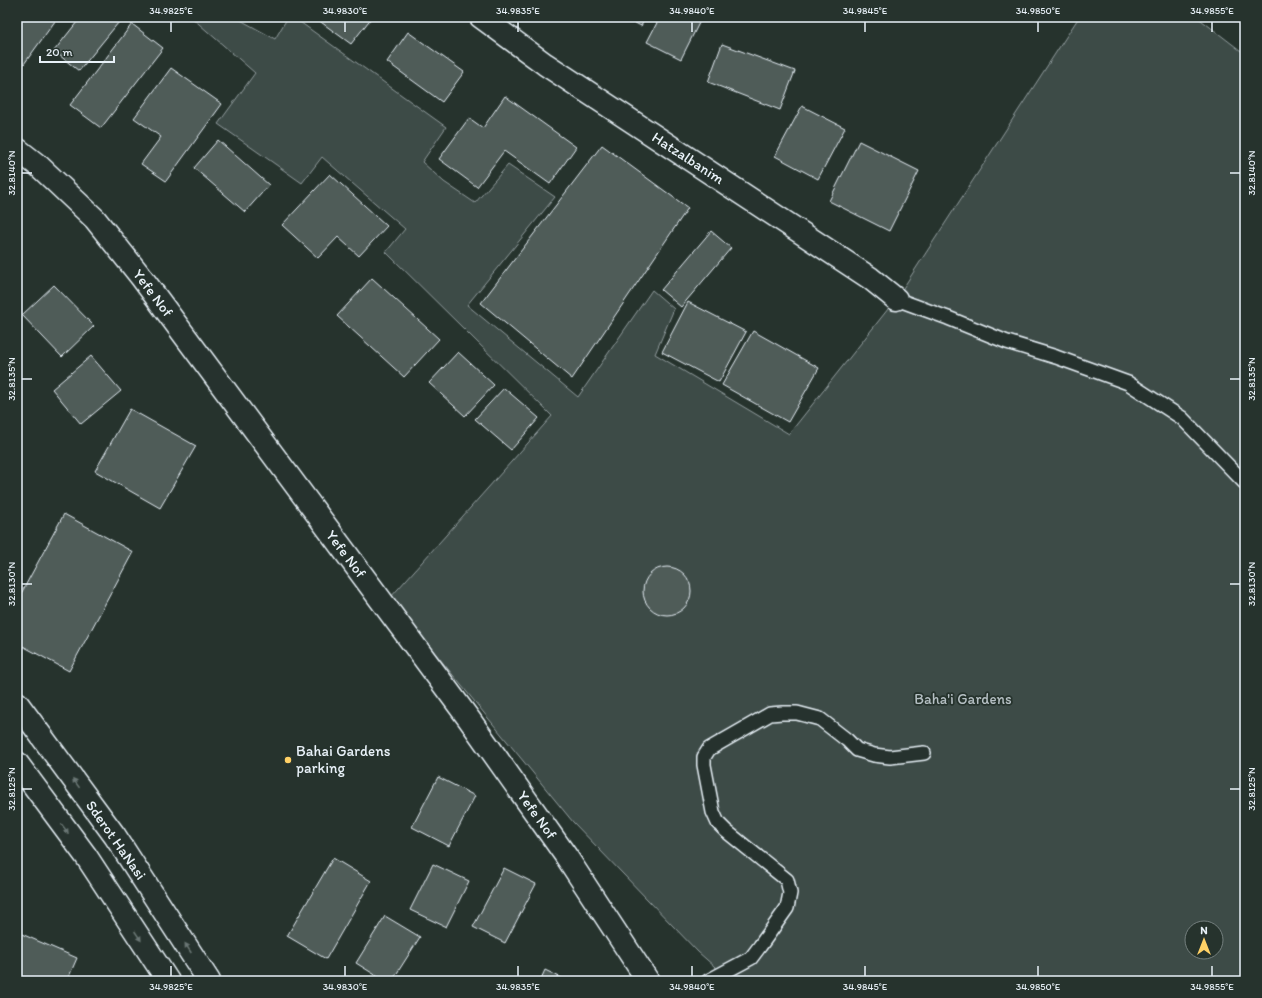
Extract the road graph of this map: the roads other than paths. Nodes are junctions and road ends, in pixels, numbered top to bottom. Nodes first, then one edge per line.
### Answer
1 (481, 17) edge
2 (17, 149) edge
3 (896, 299) joint
4 (1245, 483) edge
5 (17, 703) edge
6 (924, 753) dead end
7 (17, 763) edge
8 (168, 981) edge
9 (209, 981) edge
10 (648, 981) edge
11 (708, 981) edge

1 - 3 street, Hatzalbanim
2 - 10 street, Yefe Nof
3 - 4 lane
9 -> 5 street, Sderot HaNasi
6 - 11 lane
7 -> 8 street

